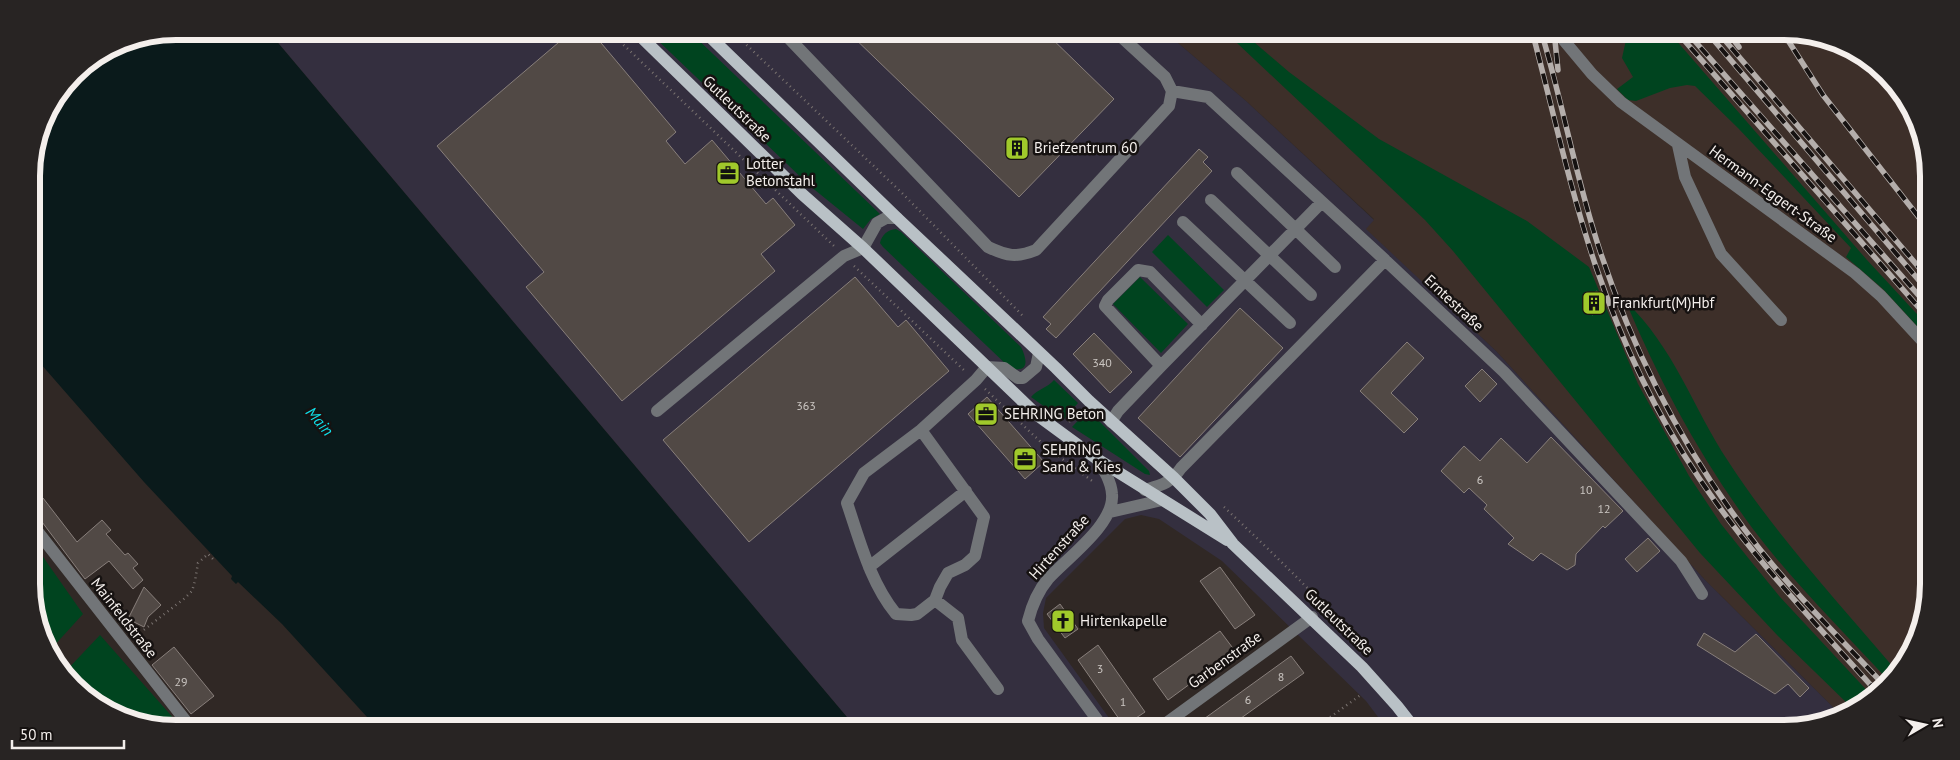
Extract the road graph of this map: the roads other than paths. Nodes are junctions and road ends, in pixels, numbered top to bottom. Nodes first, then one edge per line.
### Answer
1 (643, 40) edge
2 (713, 40) edge
3 (791, 40) edge
4 (1125, 40) edge
5 (1564, 40) edge
6 (1172, 91) junction
7 (1678, 145) junction
8 (1237, 173) dead end
9 (1211, 200) dead end
10 (1321, 203) junction
11 (897, 218) junction
12 (1183, 222) dead end
13 (1296, 228) junction
14 (863, 248) junction
15 (1270, 255) junction
16 (1385, 260) junction
17 (1335, 267) dead end
18 (1246, 280) junction
19 (1312, 295) dead end
20 (1781, 320) dead end
21 (1290, 323) dead end
22 (1202, 325) junction
23 (1920, 338) edge
24 (1039, 353) junction
25 (1160, 366) junction
26 (987, 367) junction
27 (657, 411) dead end
28 (1110, 422) junction
29 (921, 430) junction
30 (1097, 459) junction
31 (1174, 478) junction
32 (1145, 490) junction
33 (966, 492) junction
34 (1162, 500) junction
35 (1110, 512) junction
36 (40, 535) edge
37 (1233, 544) junction
38 (869, 567) junction
39 (1702, 594) dead end
40 (935, 600) junction
41 (1312, 618) junction
42 (998, 689) dead end
43 (185, 720) edge
44 (1097, 720) edge
45 (1170, 720) edge
46 (1408, 720) edge

1 - 14 main road, Gutleutstraße
2 - 11 main road, Gutleutstraße
3 - 6 street
4 - 6 street
5 - 7 street, Hermann-Eggert-Straße
6 - 10 street, Erntestraße
7 - 20 street
7 - 23 street, Hermann-Eggert-Straße
8 - 13 street
9 - 15 street
10 - 13 street
10 - 16 street, Erntestraße
11 - 14 street
11 - 24 main road, Gutleutstraße
12 - 18 street
13 - 15 street
13 - 17 street
14 - 26 main road, Gutleutstraße
14 - 27 street
15 - 18 street
15 - 19 street
16 - 31 street
16 - 39 street, Erntestraße
18 - 21 street
18 - 22 street
22 - 25 street
22 - 25 street
24 - 26 street
24 - 28 main road, Gutleutstraße
25 - 28 street
26 - 29 street
26 - 30 main road, Gutleutstraße
28 - 31 main road, Gutleutstraße
29 - 33 street
29 - 38 street
30 - 32 main road, Gutleutstraße
30 - 35 street, Hirtenstraße
31 - 32 street
31 - 37 main road, Gutleutstraße
32 - 34 main road, Gutleutstraße
33 - 38 street
33 - 40 street
34 - 35 street, Hirtenstraße
34 - 37 main road, Gutleutstraße
35 - 44 street, Hirtenstraße
36 - 43 street, Mainfeldstraße
37 - 41 main road, Gutleutstraße
38 - 40 street
40 - 42 street
41 - 45 street, Garbenstraße
41 - 46 main road, Gutleutstraße

